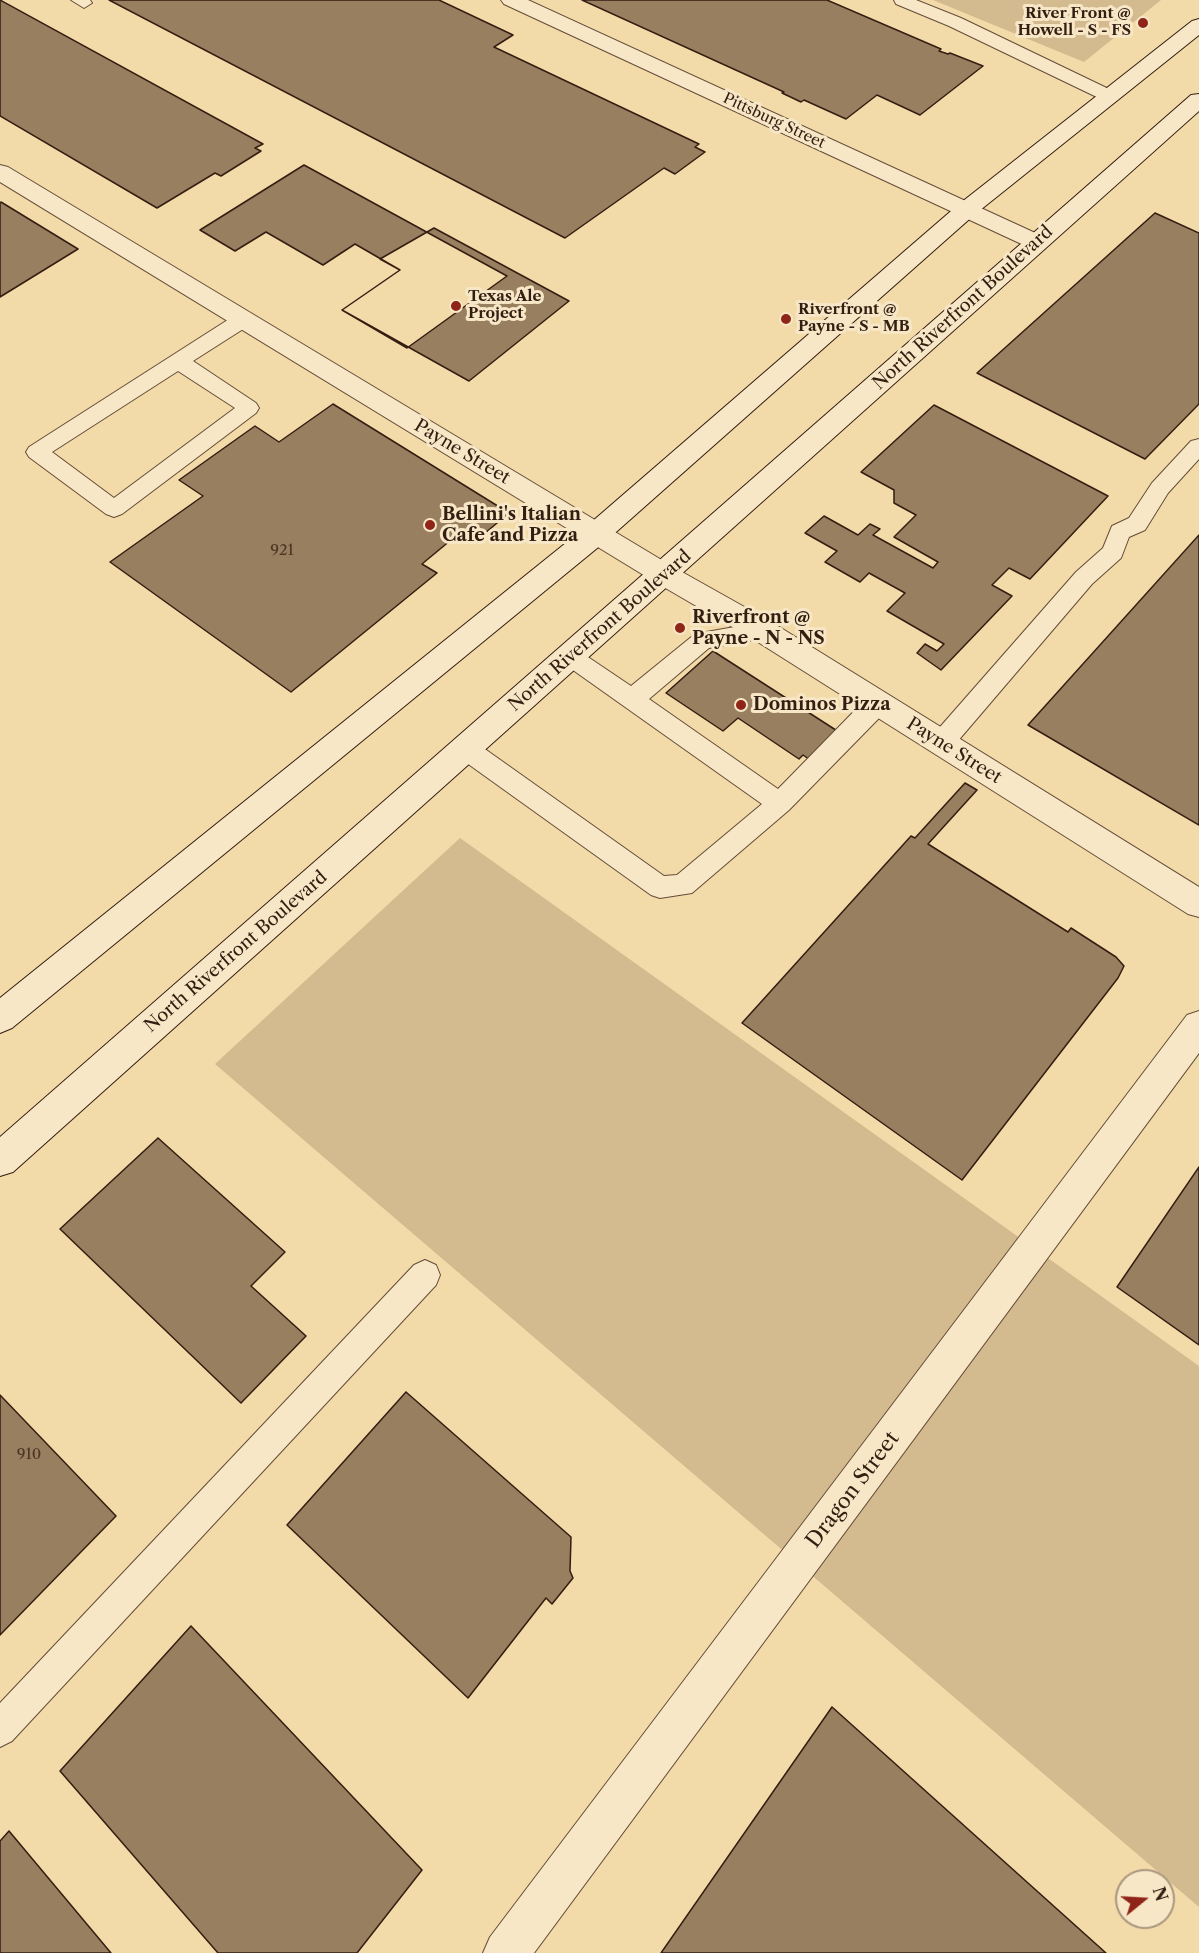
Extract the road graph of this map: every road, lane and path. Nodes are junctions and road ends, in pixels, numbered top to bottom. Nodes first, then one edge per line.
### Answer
1 (511, 0) edge
2 (902, 0) edge
3 (1199, 25) edge
4 (1109, 96) junction
5 (1199, 100) edge
6 (0, 172) edge
7 (966, 210) junction
8 (1036, 242) junction
9 (244, 319) junction
10 (178, 361) junction
11 (1199, 446) edge
12 (597, 533) junction
13 (665, 575) junction
14 (763, 631) junction
15 (571, 657) junction
16 (631, 700) junction
17 (877, 704) junction
18 (942, 742) junction
19 (466, 749) junction
20 (780, 803) junction
21 (1199, 904) edge
22 (0, 1018) edge
23 (1199, 1026) edge
24 (0, 1161) edge
25 (425, 1275) dead end
26 (0, 1729) edge
27 (506, 1953) edge

1 - 7 main road, Pittsburg Street
2 - 4 lane
3 - 4 main road
4 - 7 main road
5 - 8 main road, North Riverfront Boulevard
6 - 9 main road, Payne Street
7 - 8 main road, Pittsburg Street
7 - 12 main road
8 - 13 main road, North Riverfront Boulevard
9 - 10 lane
9 - 12 main road, Payne Street
10 - 10 lane
11 - 18 lane
12 - 13 main road, Payne Street
12 - 22 main road
13 - 14 main road, Payne Street
13 - 15 main road, North Riverfront Boulevard
14 - 16 lane
14 - 17 main road, Payne Street
15 - 16 lane
15 - 19 main road, North Riverfront Boulevard
16 - 20 lane
17 - 18 main road, Payne Street
17 - 20 lane
18 - 21 main road, Payne Street
19 - 20 lane
19 - 24 main road, North Riverfront Boulevard
23 - 27 main road, Dragon Street
25 - 26 lane

